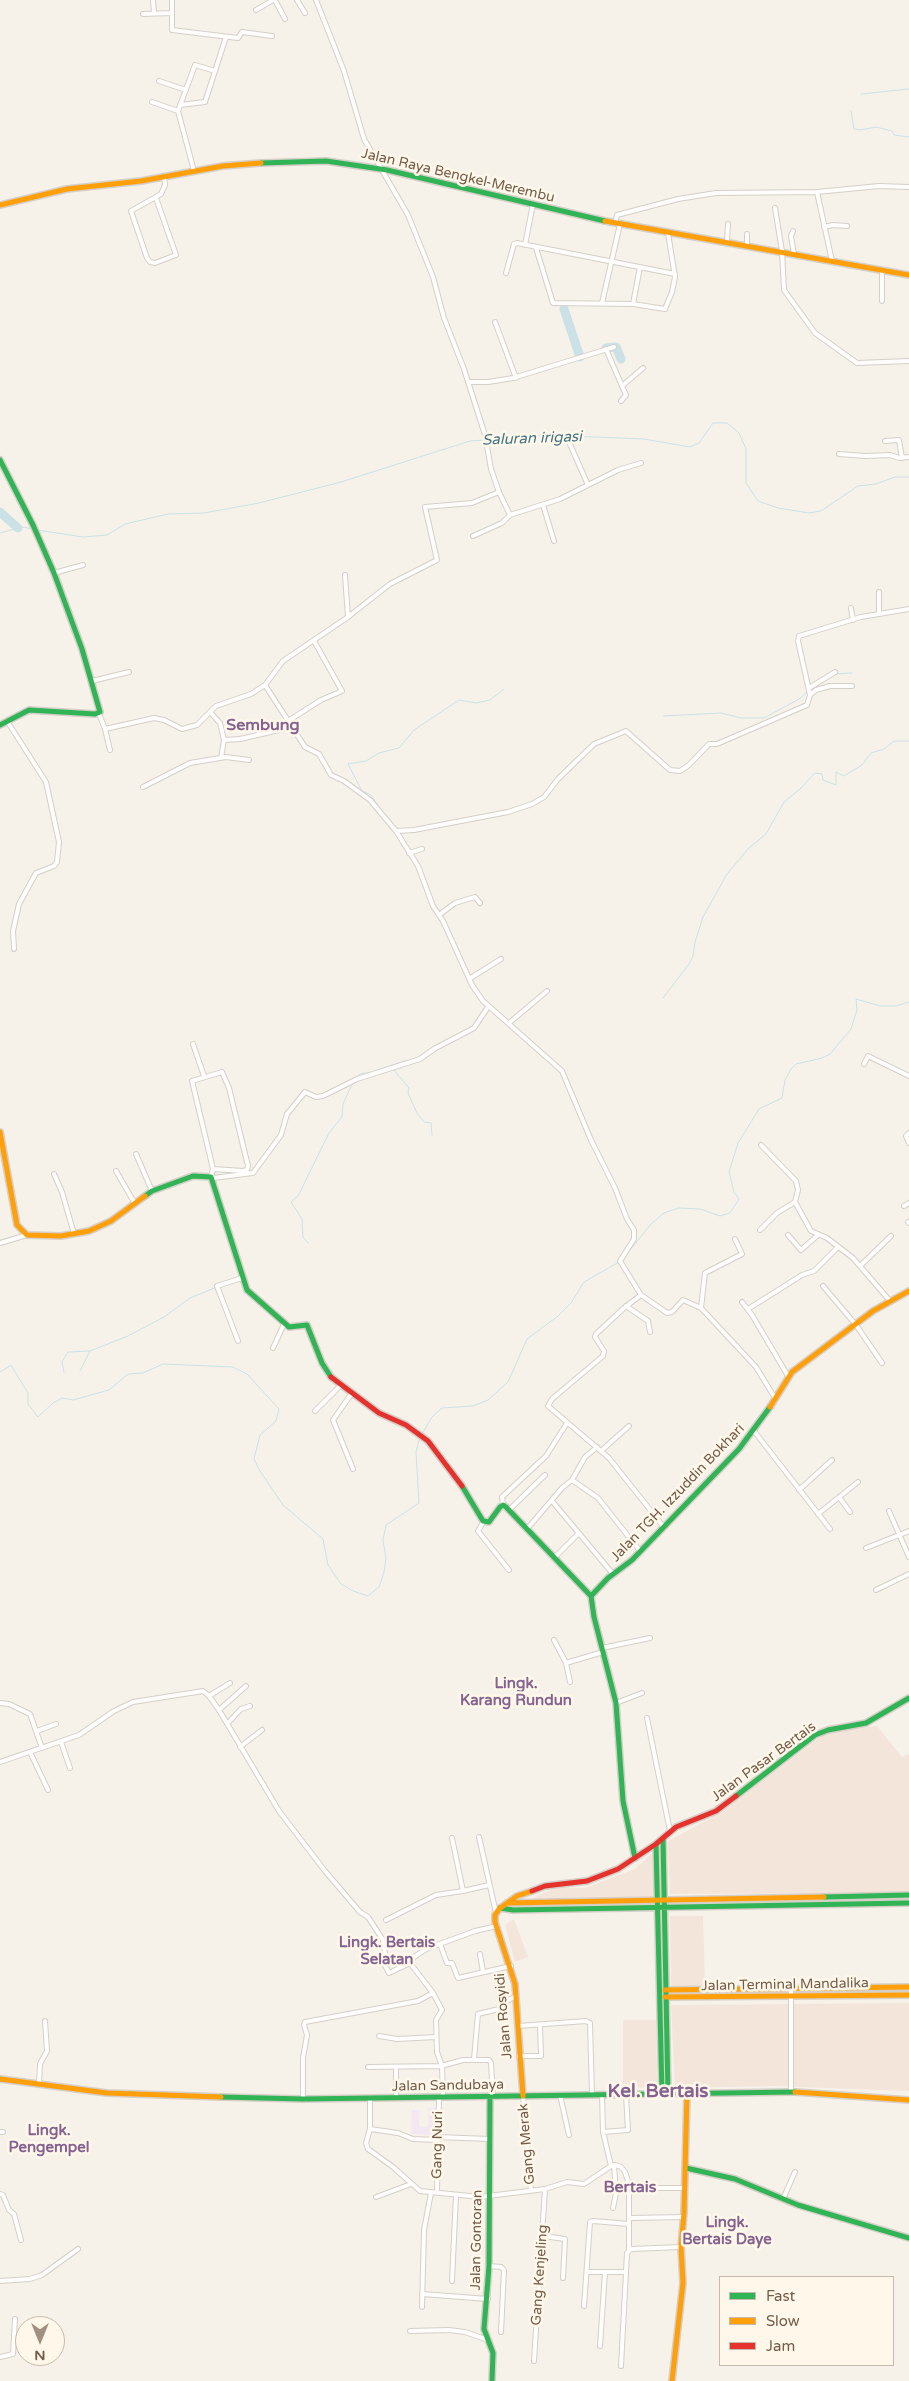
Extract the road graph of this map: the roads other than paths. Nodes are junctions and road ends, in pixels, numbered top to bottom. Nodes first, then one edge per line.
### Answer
1 (153, 0) edge
2 (172, 0) edge
3 (274, 0) edge
4 (298, 0) edge
5 (316, 0) edge
6 (256, 10) dead end
7 (154, 13) junction
8 (172, 13) junction
9 (305, 13) dead end
10 (144, 14) dead end
11 (285, 19) dead end
12 (272, 36) dead end
13 (226, 37) junction
14 (215, 71) junction
15 (159, 81) dead end
16 (186, 90) junction
17 (152, 102) dead end
18 (180, 106) junction
19 (178, 111) junction
20 (379, 168) junction
21 (194, 171) junction
22 (164, 177) junction
23 (909, 187) edge
24 (817, 192) junction
25 (156, 198) junction
26 (533, 204) junction
27 (0, 205) edge
28 (775, 208) dead end
29 (618, 223) junction
30 (728, 224) dead end
31 (847, 226) dead end
32 (824, 227) junction
33 (792, 231) dead end
34 (668, 233) junction
35 (747, 234) dead end
36 (727, 241) junction
37 (525, 245) junction
38 (747, 245) junction
39 (536, 248) junction
40 (782, 252) junction
41 (794, 254) junction
42 (832, 261) junction
43 (612, 262) junction
44 (640, 267) junction
45 (882, 270) junction
46 (506, 273) dead end
47 (675, 274) junction
48 (909, 275) edge
49 (882, 301) dead end
50 (602, 303) junction
51 (633, 304) junction
52 (495, 322) dead end
53 (614, 347) dead end
54 (606, 349) junction
55 (909, 361) edge
56 (643, 368) dead end
57 (515, 376) junction
58 (468, 382) junction
59 (622, 386) junction
60 (621, 401) dead end
61 (885, 441) dead end
62 (569, 442) dead end
63 (839, 454) dead end
64 (909, 457) edge
65 (902, 458) junction
66 (0, 460) edge
67 (641, 463) dead end
68 (588, 486) junction
69 (499, 492) junction
70 (543, 505) junction
71 (510, 515) junction
72 (473, 536) dead end
73 (554, 541) dead end
74 (83, 565) dead end
75 (54, 573) junction
76 (345, 575) dead end
77 (879, 592) dead end
78 (851, 608) dead end
79 (909, 609) edge
80 (879, 613) junction
81 (348, 617) junction
82 (853, 620) junction
83 (314, 641) junction
84 (129, 672) dead end
85 (835, 672) dead end
86 (92, 681) junction
87 (265, 685) junction
88 (852, 686) dead end
89 (809, 688) junction
90 (810, 695) junction
91 (210, 712) junction
92 (99, 714) junction
93 (7, 721) junction
94 (288, 721) junction
95 (0, 725) edge
96 (292, 727) junction
97 (105, 729) junction
98 (224, 740) junction
99 (110, 750) dead end
100 (221, 758) junction
101 (249, 760) dead end
102 (143, 787) dead end
103 (396, 832) junction
104 (422, 849) dead end
105 (408, 853) junction
106 (480, 903) dead end
107 (440, 915) junction
108 (14, 949) dead end
109 (501, 959) dead end
110 (469, 979) junction
111 (547, 991) dead end
112 (488, 1007) junction
113 (509, 1023) junction
114 (193, 1044) dead end
115 (864, 1064) dead end
116 (204, 1076) junction
117 (909, 1076) edge
118 (0, 1132) edge
119 (909, 1134) edge
120 (909, 1143) edge
121 (761, 1145) dead end
122 (136, 1154) dead end
123 (213, 1169) junction
124 (116, 1171) dead end
125 (54, 1174) dead end
126 (212, 1178) junction
127 (152, 1191) junction
128 (134, 1202) junction
129 (795, 1202) junction
130 (909, 1203) edge
131 (904, 1206) dead end
132 (760, 1230) dead end
133 (74, 1234) junction
134 (27, 1235) junction
135 (818, 1235) junction
136 (788, 1236) dead end
137 (891, 1236) dead end
138 (735, 1239) dead end
139 (0, 1243) edge
140 (838, 1247) junction
141 (801, 1250) junction
142 (798, 1257) dead end
143 (860, 1266) junction
144 (242, 1278) junction
145 (823, 1286) dead end
146 (909, 1291) edge
147 (641, 1296) junction
148 (742, 1302) dead end
149 (890, 1302) junction
150 (626, 1306) junction
151 (701, 1308) junction
152 (748, 1309) junction
153 (284, 1324) junction
154 (856, 1325) junction
155 (650, 1332) dead end
156 (238, 1341) dead end
157 (273, 1348) dead end
158 (882, 1363) dead end
159 (788, 1376) junction
160 (341, 1385) junction
161 (352, 1393) junction
162 (775, 1398) junction
163 (315, 1411) dead end
164 (567, 1423) junction
165 (630, 1426) dead end
166 (754, 1431) junction
167 (597, 1447) junction
168 (601, 1451) junction
169 (832, 1460) dead end
170 (353, 1469) dead end
171 (545, 1475) dead end
172 (572, 1480) junction
173 (858, 1482) dead end
174 (799, 1490) junction
175 (839, 1497) junction
176 (552, 1501) junction
177 (502, 1505) junction
178 (510, 1510) junction
179 (889, 1511) dead end
180 (850, 1512) dead end
181 (818, 1514) junction
182 (484, 1521) junction
183 (663, 1526) junction
184 (528, 1529) junction
185 (830, 1529) dead end
186 (909, 1531) edge
187 (579, 1533) junction
188 (899, 1535) junction
189 (866, 1548) dead end
190 (640, 1551) junction
191 (554, 1557) junction
192 (909, 1557) edge
193 (509, 1570) dead end
194 (614, 1574) junction
195 (909, 1574) edge
196 (876, 1590) dead end
197 (591, 1596) junction
198 (650, 1638) dead end
199 (554, 1640) dead end
200 (603, 1650) junction
201 (566, 1663) junction
202 (570, 1682) dead end
203 (230, 1683) dead end
204 (246, 1686) dead end
205 (642, 1693) dead end
206 (209, 1696) junction
207 (909, 1698) edge
208 (0, 1703) edge
209 (616, 1703) junction
210 (250, 1706) dead end
211 (219, 1710) junction
212 (646, 1718) dead end
213 (56, 1724) dead end
214 (228, 1724) junction
215 (262, 1730) dead end
216 (37, 1731) junction
217 (61, 1742) junction
218 (240, 1747) junction
219 (42, 1748) junction
220 (30, 1752) junction
221 (0, 1762) edge
222 (70, 1768) dead end
223 (48, 1790) dead end
224 (670, 1831) junction
225 (479, 1837) dead end
226 (452, 1838) dead end
227 (662, 1839) junction
228 (656, 1844) junction
229 (636, 1858) junction
230 (489, 1885) junction
231 (463, 1891) junction
232 (909, 1896) edge
233 (659, 1899) junction
234 (666, 1899) junction
235 (607, 1901) junction
236 (909, 1903) edge
237 (502, 1906) junction
238 (659, 1906) junction
239 (666, 1906) junction
240 (607, 1908) junction
241 (496, 1913) junction
242 (386, 1920) dead end
243 (496, 1926) junction
244 (440, 1944) junction
245 (480, 1954) dead end
246 (410, 1963) junction
247 (511, 1966) junction
248 (483, 1972) junction
249 (909, 1986) edge
250 (791, 1989) junction
251 (663, 1990) junction
252 (433, 1993) junction
253 (909, 1995) edge
254 (516, 1996) junction
255 (791, 1996) junction
256 (663, 1997) junction
257 (45, 2021) dead end
258 (540, 2025) junction
259 (518, 2026) junction
260 (379, 2036) dead end
261 (436, 2037) junction
262 (519, 2056) junction
263 (474, 2059) junction
264 (442, 2066) junction
265 (368, 2067) dead end
266 (396, 2067) junction
267 (0, 2079) edge
268 (39, 2084) junction
269 (792, 2092) junction
270 (687, 2093) junction
271 (626, 2094) junction
272 (665, 2094) junction
273 (560, 2095) junction
274 (592, 2095) junction
275 (602, 2095) junction
276 (492, 2096) junction
277 (523, 2096) junction
278 (441, 2097) junction
279 (370, 2098) junction
280 (396, 2098) junction
281 (909, 2098) edge
282 (304, 2099) junction
283 (370, 2129) junction
284 (603, 2132) junction
285 (569, 2135) dead end
286 (438, 2138) junction
287 (489, 2139) junction
288 (612, 2166) junction
289 (686, 2168) junction
290 (796, 2172) dead end
291 (411, 2184) junction
292 (629, 2188) junction
293 (685, 2188) junction
294 (545, 2189) junction
295 (531, 2191) junction
296 (437, 2192) junction
297 (431, 2193) junction
298 (0, 2194) edge
299 (456, 2195) junction
300 (376, 2197) dead end
301 (489, 2197) junction
302 (783, 2199) junction
303 (613, 2208) dead end
304 (684, 2217) junction
305 (630, 2218) junction
306 (629, 2224) junction
307 (543, 2236) junction
308 (909, 2238) edge
309 (20, 2239) dead end
310 (681, 2247) junction
311 (78, 2249) dead end
312 (629, 2250) junction
313 (490, 2266) junction
314 (588, 2272) junction
315 (605, 2272) junction
316 (625, 2272) junction
317 (564, 2278) dead end
318 (0, 2281) edge
319 (452, 2281) dead end
320 (422, 2294) junction
321 (488, 2299) junction
322 (584, 2306) dead end
323 (422, 2307) dead end
324 (15, 2319) dead end
325 (410, 2331) dead end
326 (502, 2332) dead end
327 (486, 2336) junction
328 (600, 2346) dead end
329 (0, 2357) edge
330 (534, 2361) dead end
331 (621, 2366) dead end
332 (672, 2380) edge
333 (492, 2381) edge

1 - 7 street
2 - 8 street
3 - 6 street
3 - 11 street
4 - 9 street
5 - 20 street
7 - 8 street
7 - 10 street
8 - 13 street
12 - 13 street
13 - 14 street
14 - 16 street
14 - 18 street
15 - 16 street
16 - 18 street
17 - 19 street
18 - 19 street
19 - 21 street
20 - 21 main road, Jalan Raya Bengkel-Merembu
20 - 26 main road, Jalan Raya Bengkel-Merembu
20 - 58 street
21 - 22 main road, Jalan Raya Bengkel-Merembu
22 - 25 street
22 - 27 main road, Jalan Raya Bengkel-Merembu
23 - 24 street
24 - 29 street
24 - 32 street
25 - 25 street
26 - 29 main road, Jalan Raya Bengkel-Merembu
26 - 37 street
28 - 40 street
29 - 34 main road, Jalan Raya Bengkel-Merembu
29 - 43 street
30 - 36 street
31 - 32 street
32 - 42 street
33 - 41 street
34 - 36 main road, Jalan Raya Bengkel-Merembu
34 - 47 street
35 - 38 street
36 - 38 main road, Jalan Raya Bengkel-Merembu
37 - 39 street
37 - 46 street
38 - 40 main road, Jalan Raya Bengkel-Merembu
39 - 43 street
39 - 50 street
40 - 41 main road, Jalan Raya Bengkel-Merembu
40 - 55 street
41 - 42 main road, Jalan Raya Bengkel-Merembu
42 - 45 main road, Jalan Raya Bengkel-Merembu
43 - 44 street
43 - 50 street
44 - 47 street
44 - 51 street
45 - 48 main road, Jalan Raya Bengkel-Merembu
45 - 49 street
47 - 51 street
50 - 51 street
52 - 57 street
53 - 54 street
54 - 57 street
54 - 59 street
56 - 59 street
57 - 58 street
58 - 69 street
59 - 60 street
61 - 65 street
62 - 68 street
63 - 65 street
64 - 65 street
66 - 75 main road
67 - 68 street
68 - 70 street
69 - 71 street
69 - 81 street
70 - 71 street
70 - 73 street
71 - 72 street
74 - 75 street
75 - 86 main road
76 - 81 street
77 - 80 street
78 - 82 street
79 - 80 street
80 - 82 street
81 - 83 street
82 - 89 street
83 - 87 street
83 - 94 street
84 - 86 street
85 - 89 street
86 - 92 main road
87 - 91 street
87 - 94 street
88 - 90 street
89 - 90 street
90 - 103 street
91 - 97 street
91 - 98 street
92 - 93 main road
92 - 97 street
93 - 95 main road
93 - 108 street
94 - 96 street
96 - 98 street
96 - 103 street
97 - 99 street
98 - 100 street
100 - 101 street
100 - 102 street
103 - 105 street
104 - 105 street
105 - 107 street
106 - 107 street
107 - 110 street
109 - 110 street
110 - 112 street
111 - 113 street
112 - 113 street
112 - 126 street
113 - 147 street
114 - 116 street
115 - 117 street
116 - 123 street
116 - 123 street
118 - 134 main road
119 - 120 street
121 - 129 street
122 - 127 street
123 - 126 street
124 - 128 street
125 - 133 street
126 - 127 main road
126 - 144 main road
127 - 128 main road
128 - 133 main road
129 - 132 street
129 - 135 street
130 - 131 street
133 - 134 main road
134 - 139 street
135 - 140 street
135 - 141 street
136 - 141 street
137 - 143 street
138 - 151 street
140 - 143 street
140 - 152 street
141 - 142 street
143 - 149 street
144 - 153 main road
144 - 156 street
145 - 154 street
146 - 149 main road, Jalan TGH. Izzuddin Bokhari
147 - 150 street
147 - 151 street
148 - 152 street
149 - 154 main road, Jalan TGH. Izzuddin Bokhari
150 - 155 street
150 - 164 street
151 - 162 street
152 - 159 street
153 - 157 street
153 - 160 main road
154 - 158 street
154 - 159 main road, Jalan TGH. Izzuddin Bokhari
159 - 162 main road, Jalan TGH. Izzuddin Bokhari
160 - 161 main road
160 - 163 street
161 - 170 street
161 - 182 main road
162 - 166 main road, Jalan TGH. Izzuddin Bokhari
164 - 167 street
164 - 177 street
165 - 168 street
166 - 174 street
166 - 183 main road, Jalan TGH. Izzuddin Bokhari
167 - 168 street
167 - 172 street
168 - 183 street
169 - 174 street
171 - 178 street
172 - 176 street
172 - 190 street
173 - 175 street
174 - 181 street
175 - 180 street
175 - 181 street
176 - 184 street
176 - 187 street
177 - 178 main road
177 - 182 main road
178 - 184 main road
179 - 188 street
181 - 185 street
182 - 193 street
183 - 190 main road, Jalan TGH. Izzuddin Bokhari
184 - 191 main road
186 - 188 street
187 - 191 street
187 - 194 street
188 - 189 street
188 - 192 street
190 - 194 main road, Jalan TGH. Izzuddin Bokhari
191 - 197 main road
194 - 197 main road, Jalan TGH. Izzuddin Bokhari
195 - 196 street
197 - 200 main road
198 - 200 street
199 - 201 street
200 - 201 street
200 - 209 main road
201 - 202 street
203 - 206 street
204 - 211 street
205 - 209 street
206 - 211 street
206 - 217 street
207 - 224 main road, Jalan Pasar Bertais
208 - 216 street
209 - 229 main road
210 - 214 street
211 - 214 street
212 - 224 street
213 - 216 street
214 - 218 street
215 - 218 street
216 - 219 street
217 - 219 street
217 - 222 street
218 - 246 street
219 - 220 street
220 - 221 street
220 - 223 street
224 - 227 main road, Jalan Pasar Bertais
225 - 230 street
226 - 231 street
227 - 228 main road, Jalan Pasar Bertais
227 - 234 main road
228 - 229 main road, Jalan Pasar Bertais
228 - 233 main road
229 - 237 main road, Jalan Pasar Bertais
230 - 231 street
230 - 241 street
231 - 242 street
232 - 234 main road
233 - 234 main road
233 - 235 main road
233 - 238 main road
234 - 239 main road
235 - 237 main road
235 - 240 main road
236 - 239 main road
237 - 240 main road
237 - 241 main road
238 - 239 main road
238 - 240 main road
238 - 251 main road
239 - 251 main road
241 - 243 main road, Jalan Rosyidi
243 - 244 street
243 - 247 main road, Jalan Rosyidi
244 - 246 street
244 - 248 street
245 - 248 street
246 - 252 street
247 - 248 street
247 - 254 main road, Jalan Rosyidi
249 - 250 main road
250 - 251 main road
250 - 255 street
251 - 256 main road
252 - 261 street, Gang Nuri
252 - 282 street
253 - 255 main road, Jalan Terminal Mandalika
254 - 259 main road, Jalan Rosyidi
254 - 263 street
255 - 256 main road, Jalan Terminal Mandalika
255 - 269 street
256 - 272 main road
257 - 268 street
258 - 259 street
258 - 262 street
258 - 274 street
259 - 262 main road, Jalan Rosyidi
260 - 261 street
261 - 264 street, Gang Nuri
262 - 277 main road, Jalan Rosyidi
263 - 264 street
263 - 276 street
264 - 266 street
264 - 278 street, Gang Nuri
265 - 266 street
266 - 280 street
267 - 268 main road, Jalan Sandubaya
268 - 282 main road, Jalan Sandubaya
269 - 270 main road, Jalan Sandubaya
269 - 281 main road, Jalan Sandubaya
270 - 272 main road, Jalan Sandubaya
270 - 289 main road
271 - 272 main road, Jalan Sandubaya
271 - 275 main road, Jalan Sandubaya
271 - 284 street
273 - 274 main road, Jalan Sandubaya
273 - 277 main road, Jalan Sandubaya
273 - 285 street
274 - 275 main road, Jalan Sandubaya
275 - 284 street
276 - 277 main road, Jalan Sandubaya
276 - 278 main road, Jalan Sandubaya
276 - 287 main road, Jalan Gontoran
277 - 295 street, Gang Merak
278 - 280 main road, Jalan Sandubaya
278 - 286 street, Gang Nuri
279 - 280 main road, Jalan Sandubaya
279 - 282 main road, Jalan Sandubaya
279 - 283 street
283 - 286 street
283 - 291 street
284 - 288 street
286 - 287 street
286 - 296 street, Gang Nuri
287 - 301 main road, Jalan Gontoran
288 - 292 street
288 - 294 street
288 - 303 street
289 - 293 main road
289 - 302 main road
290 - 302 street
291 - 297 street
291 - 300 street
292 - 293 street
292 - 305 street
293 - 304 main road
294 - 295 street
294 - 307 street, Gang Kenjeling
295 - 301 street
296 - 297 street
296 - 299 street
297 - 320 street
298 - 309 street
299 - 301 street
299 - 319 street
301 - 313 main road, Jalan Gontoran
302 - 308 main road
304 - 305 street
304 - 310 main road
305 - 306 street
306 - 312 street
306 - 314 street
307 - 317 street
307 - 330 street, Gang Kenjeling
310 - 312 street
310 - 332 main road
311 - 318 street
312 - 316 street
313 - 321 main road, Jalan Gontoran
313 - 326 street
314 - 315 street
314 - 322 street
315 - 316 street
315 - 328 street
316 - 331 street
320 - 321 street
320 - 323 street
321 - 327 main road, Jalan Gontoran
324 - 329 street
325 - 327 street
327 - 333 main road, Jalan Gontoran

